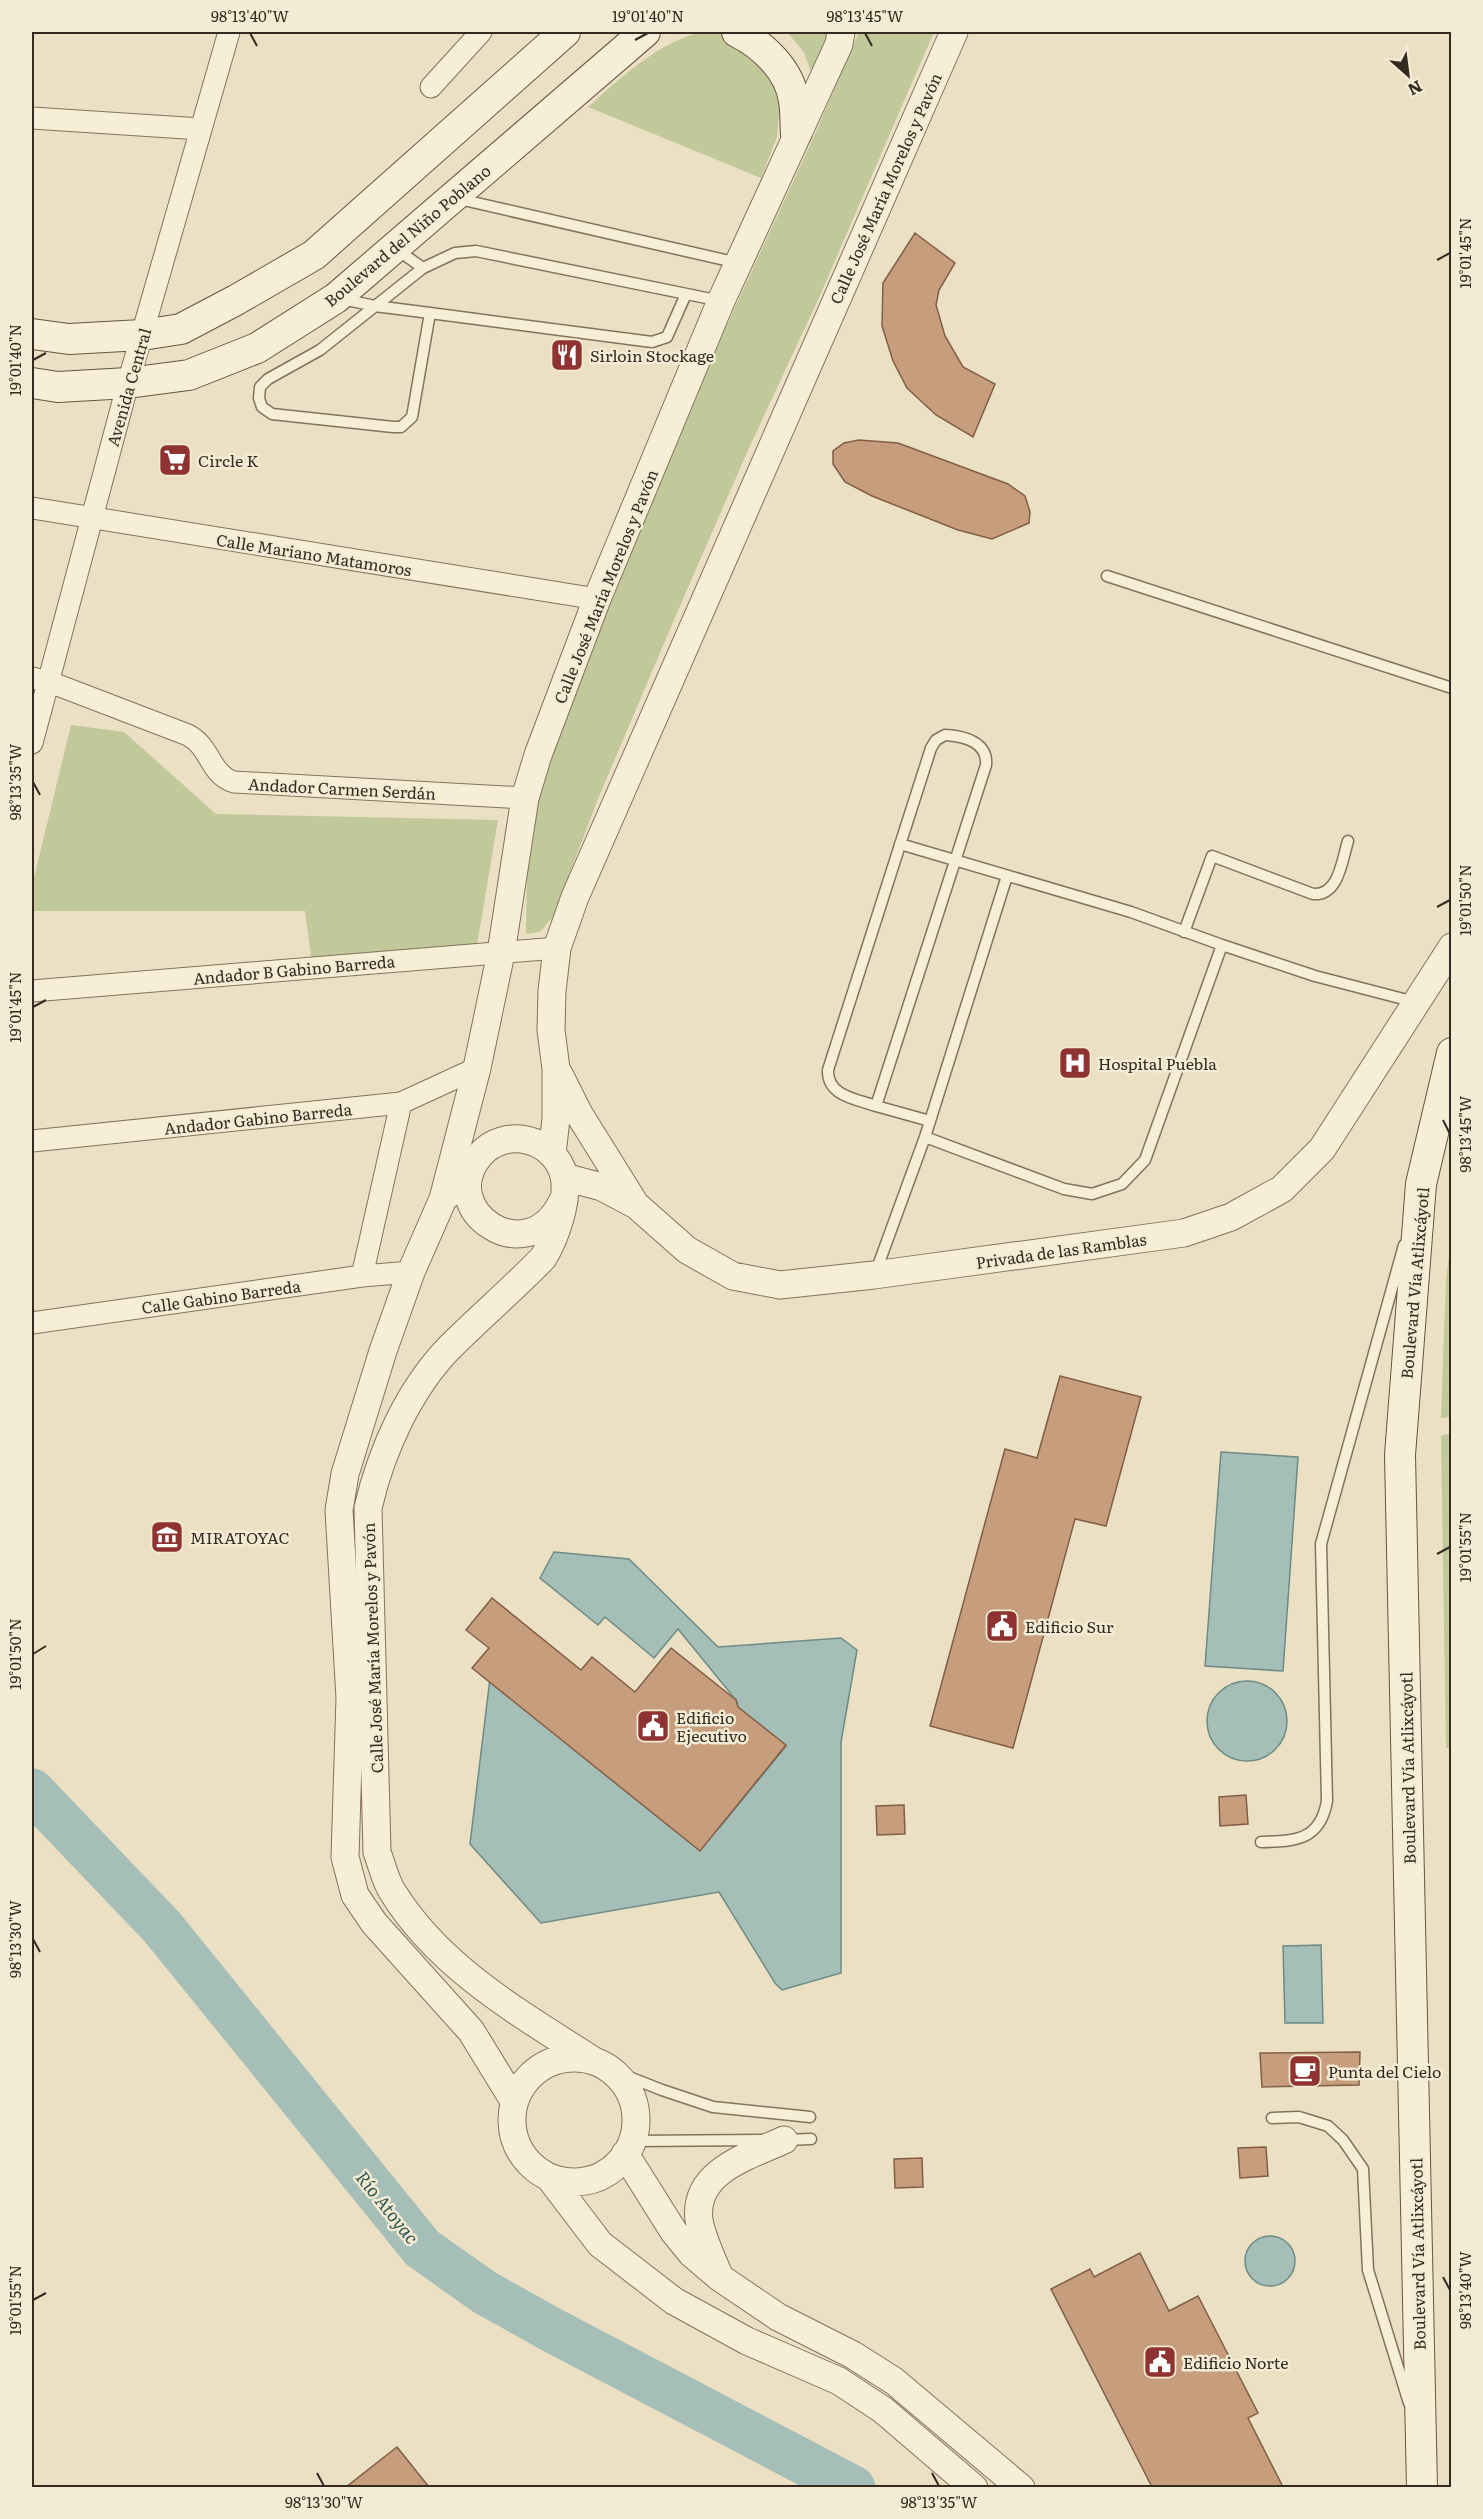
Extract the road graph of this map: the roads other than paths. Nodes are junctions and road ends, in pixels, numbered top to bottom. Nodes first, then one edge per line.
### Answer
1 (229, 32) edge
2 (481, 32) edge
3 (565, 32) edge
4 (651, 32) edge
5 (737, 32) edge
6 (841, 32) edge
7 (954, 32) edge
8 (635, 40) edge
9 (432, 87) dead end
10 (32, 118) edge
11 (201, 129) junction
12 (796, 134) junction
13 (452, 197) junction
14 (394, 248) junction
15 (738, 263) junction
16 (423, 268) junction
17 (686, 294) junction
18 (336, 298) junction
19 (721, 301) junction
20 (375, 306) junction
21 (430, 313) junction
22 (32, 334) edge
23 (142, 335) junction
24 (32, 383) edge
25 (128, 383) junction
26 (32, 508) edge
27 (92, 518) junction
28 (1107, 576) dead end
29 (597, 599) junction
30 (39, 679) edge
31 (1452, 688) edge
32 (32, 743) edge
33 (525, 798) junction
34 (1348, 841) dead end
35 (900, 844) junction
36 (956, 861) junction
37 (1007, 876) junction
38 (1184, 932) junction
39 (1222, 945) junction
40 (1452, 947) edge
41 (557, 948) junction
42 (501, 952) junction
43 (32, 991) edge
44 (1417, 1002) junction
45 (1452, 1053) edge
46 (477, 1068) junction
47 (556, 1069) junction
48 (401, 1103) junction
49 (876, 1106) junction
50 (930, 1120) junction
51 (461, 1134) junction
52 (925, 1137) junction
53 (32, 1141) edge
54 (471, 1170) junction
55 (560, 1178) junction
56 (1421, 1184) junction
57 (443, 1199) junction
58 (636, 1205) junction
59 (411, 1272) junction
60 (874, 1275) junction
61 (362, 1276) junction
62 (32, 1323) edge
63 (1262, 1842) dead end
64 (602, 2066) junction
65 (514, 2102) junction
66 (810, 2117) dead end
67 (1272, 2118) dead end
68 (812, 2139) dead end
69 (784, 2140) junction
70 (629, 2148) junction
71 (549, 2177) junction
72 (719, 2277) junction
73 (1421, 2442) junction
74 (974, 2487) edge
75 (1021, 2487) edge
76 (1422, 2487) edge

1 - 11 street, Avenida Central
2 - 9 street
3 - 23 main road
4 - 8 main road, Boulevard del Niño Poblano
5 - 12 main road
6 - 12 street, Calle José María Morelos y Pavón
7 - 41 street, Calle José María Morelos y Pavón
8 - 13 main road, Boulevard del Niño Poblano
10 - 11 street
11 - 23 street, Avenida Central
12 - 15 street, Calle José María Morelos y Pavón
13 - 14 main road, Boulevard del Niño Poblano
13 - 15 lane
14 - 16 lane
14 - 18 main road, Boulevard del Niño Poblano
15 - 19 street, Calle José María Morelos y Pavón
16 - 17 lane
16 - 20 lane
17 - 19 lane
17 - 21 lane
18 - 20 lane
18 - 25 main road, Boulevard del Niño Poblano
19 - 29 street, Calle José María Morelos y Pavón
20 - 21 lane
20 - 21 lane
22 - 23 main road
23 - 25 street, Avenida Central
24 - 25 main road, Boulevard del Niño Poblano
25 - 27 street, Avenida Central
26 - 27 street, Calle Mariano Matamoros
27 - 29 street, Calle Mariano Matamoros
27 - 30 street, Avenida Central
28 - 31 lane
29 - 33 street, Calle José María Morelos y Pavón
30 - 32 street, Avenida Central
30 - 33 street, Andador Carmen Serdán
33 - 42 street, Calle José María Morelos y Pavón
34 - 38 lane
35 - 36 lane
35 - 36 lane
35 - 49 lane
36 - 37 lane
36 - 49 lane
37 - 38 lane
37 - 50 lane
38 - 39 lane
39 - 44 lane
39 - 52 lane
40 - 44 street, Privada de las Ramblas
41 - 42 street, Andador B Gabino Barreda
41 - 47 street, Calle José María Morelos y Pavón
42 - 43 street, Andador B Gabino Barreda
42 - 46 street, Calle José María Morelos y Pavón
44 - 60 street, Privada de las Ramblas
45 - 56 main road, Boulevard Vía Atlixcáyotl
46 - 48 street, Andador Gabino Barreda
46 - 51 street, Calle José María Morelos y Pavón
47 - 55 street, Calle José María Morelos y Pavón
47 - 58 street
48 - 53 street, Andador Gabino Barreda
48 - 61 street
49 - 50 lane
50 - 52 lane
51 - 54 street
51 - 57 street, Calle José María Morelos y Pavón
52 - 60 lane
54 - 55 street
54 - 55 street
54 - 57 street, Calle José María Morelos y Pavón
55 - 58 street, Privada de las Ramblas
55 - 64 street, Calle José María Morelos y Pavón
56 - 63 lane
56 - 73 main road, Boulevard Vía Atlixcáyotl
57 - 59 street, Calle José María Morelos y Pavón
58 - 60 street, Privada de las Ramblas
59 - 61 street, Calle Gabino Barreda
59 - 65 street, Calle José María Morelos y Pavón
61 - 62 street, Calle Gabino Barreda
64 - 65 street
64 - 66 lane
64 - 70 street
65 - 71 street
67 - 73 lane
68 - 69 lane
69 - 70 lane
69 - 72 street
70 - 71 street
70 - 72 street
71 - 74 street
72 - 75 street
73 - 76 main road, Boulevard Vía Atlixcáyotl

